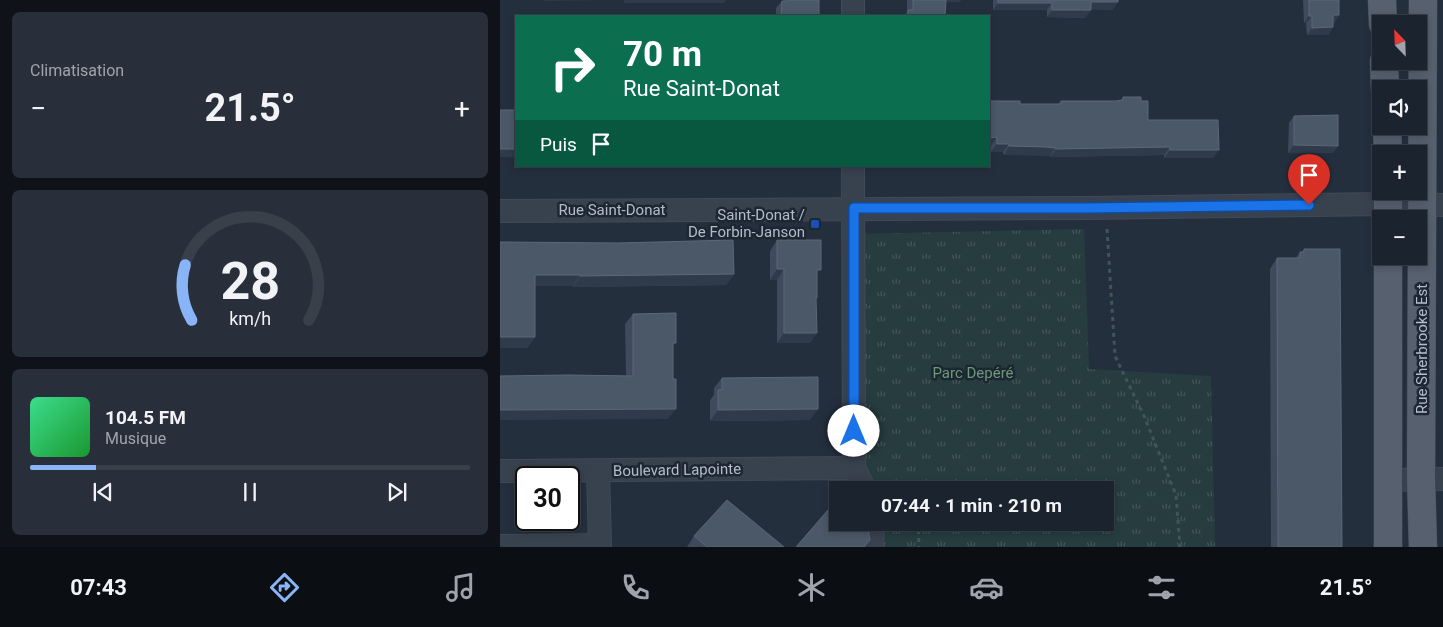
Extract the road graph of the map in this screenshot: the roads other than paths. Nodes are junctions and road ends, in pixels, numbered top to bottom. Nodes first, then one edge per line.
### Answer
1 (853, 0) edge
2 (1382, 0) edge
3 (1423, 0) edge
4 (853, 15) edge
5 (1383, 15) edge
6 (853, 167) edge
7 (1388, 205) edge
8 (1433, 205) edge
9 (854, 208) junction
10 (500, 211) edge
11 (1388, 265) edge
12 (854, 468) junction
13 (598, 470) junction
14 (500, 471) edge
15 (1432, 479) edge
16 (1388, 480) junction
17 (860, 481) edge
18 (872, 531) edge
19 (500, 546) edge
20 (549, 546) edge
21 (600, 546) edge
22 (872, 547) edge
23 (1388, 547) edge
24 (1423, 547) edge

1 - 4 street
2 - 5 main road
3 - 8 main road, Rue Sherbrooke Est
6 - 9 street
7 - 8 street, Rue Saint-Donat
7 - 9 street, Rue Saint-Donat
8 - 15 main road, Rue Sherbrooke Est
9 - 10 street, Rue Saint-Donat
9 - 12 street
11 - 16 main road
12 - 13 street, Boulevard Lapointe
12 - 17 street
13 - 14 street, Boulevard Lapointe
13 - 21 street
15 - 16 street
15 - 24 main road, Rue Sherbrooke Est
16 - 23 main road
18 - 22 street
19 - 20 street
20 - 21 street

